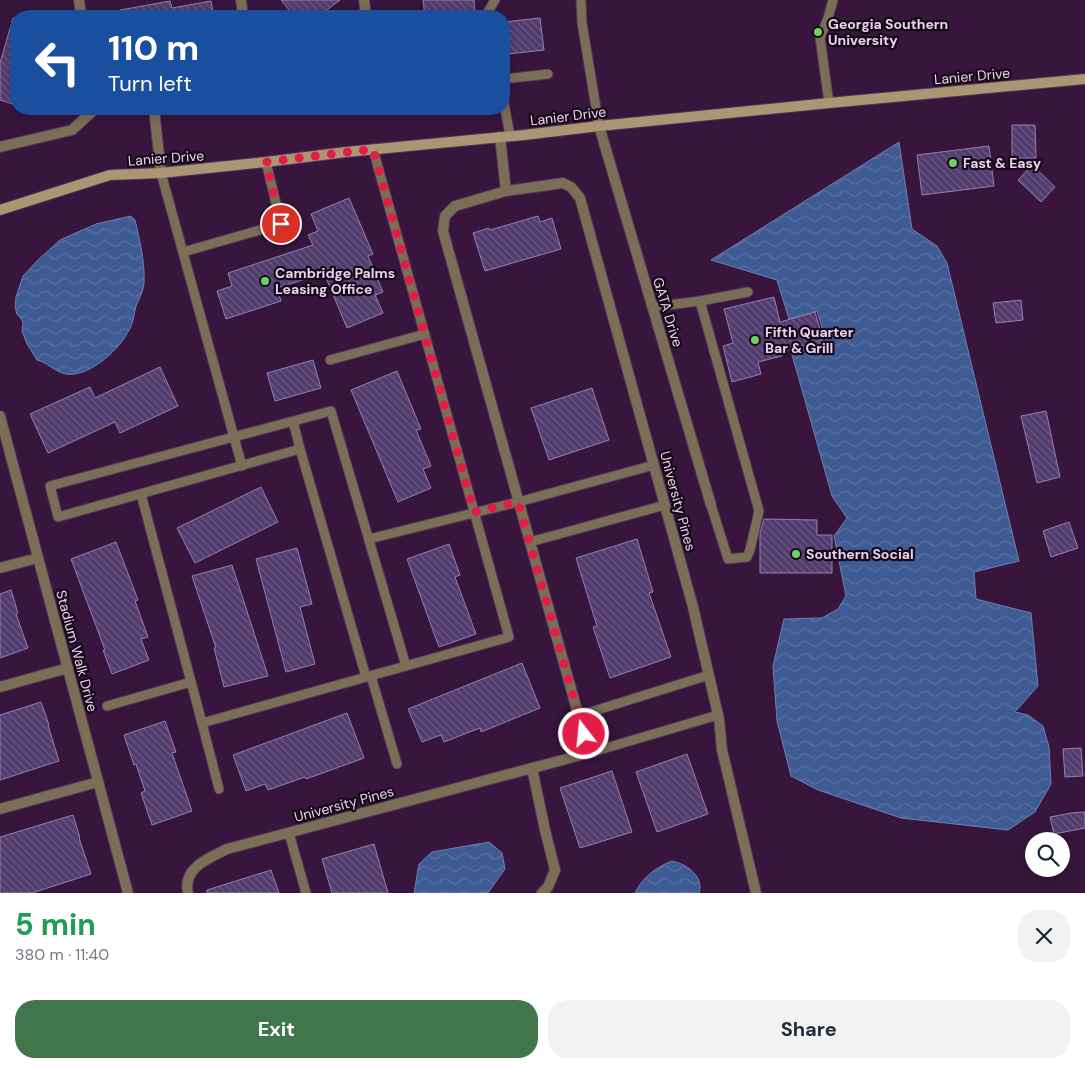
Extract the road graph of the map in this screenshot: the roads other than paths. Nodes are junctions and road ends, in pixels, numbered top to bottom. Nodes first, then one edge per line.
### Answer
1 (581, 0) edge
2 (832, 0) edge
3 (548, 74) dead end
4 (510, 78) edge
5 (1085, 79) edge
6 (829, 103) junction
7 (88, 115) edge
8 (155, 115) edge
9 (504, 115) edge
10 (599, 126) junction
11 (505, 137) junction
12 (0, 147) edge
13 (373, 149) junction
14 (266, 162) junction
15 (161, 173) junction
16 (506, 191) junction
17 (0, 210) edge
18 (183, 252) junction
19 (748, 292) dead end
20 (700, 301) junction
21 (652, 307) junction
22 (425, 334) junction
23 (330, 360) dead end
24 (0, 416) edge
25 (293, 421) junction
26 (234, 437) junction
27 (4, 444) edge
28 (300, 449) junction
29 (654, 465) junction
30 (242, 466) junction
31 (141, 494) junction
32 (518, 502) junction
33 (665, 505) junction
34 (711, 505) joint
35 (474, 512) junction
36 (369, 539) junction
37 (530, 542) junction
38 (38, 558) junction
39 (0, 568) edge
40 (406, 666) junction
41 (68, 668) junction
42 (709, 675) junction
43 (369, 676) junction
44 (191, 682) junction
45 (0, 687) edge
46 (107, 706) dead end
47 (718, 715) junction
48 (578, 716) junction
49 (202, 723) junction
50 (589, 753) junction
51 (397, 764) dead end
52 (532, 768) junction
53 (98, 782) junction
54 (219, 789) dead end
55 (0, 809) edge
56 (290, 833) junction
57 (128, 893) edge
58 (188, 893) edge
59 (306, 893) edge
60 (542, 893) edge
61 (756, 893) edge

1 - 10 lane
2 - 6 lane
3 - 4 lane
5 - 6 street, Lanier Drive
6 - 10 street, Lanier Drive
7 - 12 street
8 - 15 street
9 - 11 lane
10 - 11 street, Lanier Drive
10 - 21 street, GATA Drive
11 - 13 street, Lanier Drive
11 - 16 street
13 - 14 street, Lanier Drive
13 - 22 lane
14 - 15 street, Lanier Drive
14 - 18 lane
15 - 17 street, Lanier Drive
15 - 18 lane
16 - 29 street, University Pines
16 - 32 street, University Pines
18 - 26 lane
19 - 20 lane
20 - 21 lane
20 - 34 lane
21 - 34 street, GATA Drive
22 - 23 lane
22 - 35 lane
24 - 27 street, Stadium Walk Drive
25 - 26 lane
25 - 28 lane
25 - 36 lane
26 - 30 lane
26 - 31 lane
27 - 38 street, Stadium Walk Drive
28 - 30 lane
28 - 43 lane
29 - 32 lane
29 - 33 street, University Pines
30 - 31 lane
31 - 44 lane
32 - 35 lane
32 - 37 street, University Pines
33 - 37 lane
33 - 42 street, University Pines
35 - 36 lane
35 - 40 lane
36 - 40 lane
37 - 48 street, University Pines
38 - 39 street
38 - 41 street, Stadium Walk Drive
40 - 43 lane
41 - 45 street
41 - 53 street, Stadium Walk Drive
42 - 47 street, University Pines
42 - 48 lane
43 - 49 lane
43 - 51 lane
44 - 46 lane
44 - 49 lane
47 - 50 lane
47 - 61 street, University Pines
48 - 50 street, University Pines
49 - 54 lane
50 - 52 street, University Pines
52 - 56 street, University Pines
52 - 60 street
53 - 55 street
53 - 57 street, Stadium Walk Drive
56 - 58 street, University Pines
56 - 59 lane

